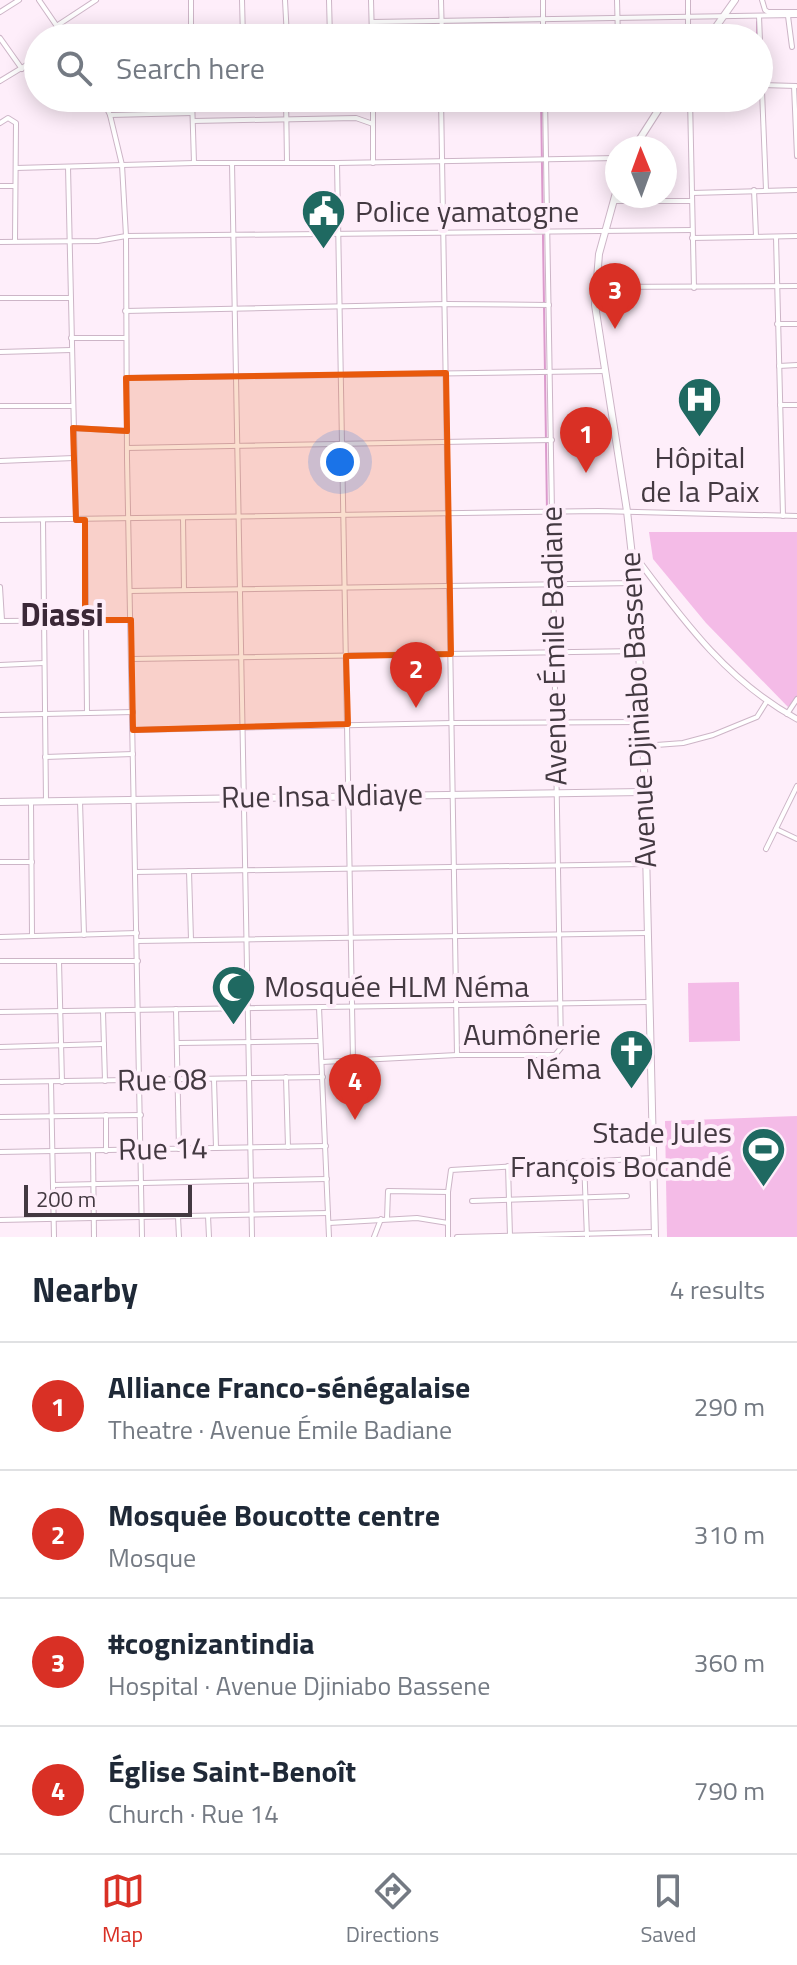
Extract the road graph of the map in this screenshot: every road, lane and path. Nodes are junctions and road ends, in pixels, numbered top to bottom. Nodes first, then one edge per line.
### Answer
1 (19, 0) edge
2 (39, 0) edge
3 (96, 0) edge
4 (191, 0) edge
5 (242, 0) edge
6 (285, 0) edge
7 (329, 0) edge
8 (371, 0) edge
9 (441, 0) edge
10 (543, 0) edge
11 (617, 0) edge
12 (688, 0) edge
13 (735, 0) edge
14 (762, 0) edge
15 (0, 12) edge
16 (797, 14) edge
17 (724, 16) junction
18 (759, 16) junction
19 (788, 16) junction
20 (688, 17) junction
21 (617, 18) junction
22 (543, 19) junction
23 (442, 20) junction
24 (372, 22) joint
25 (56, 24) edge
26 (59, 24) edge
27 (191, 24) edge
28 (243, 24) edge
29 (286, 24) edge
30 (330, 24) edge
31 (442, 24) edge
32 (543, 24) edge
33 (617, 24) edge
34 (688, 24) edge
35 (718, 24) edge
36 (759, 24) edge
37 (0, 38) edge
38 (792, 47) dead end
39 (22, 69) joint
40 (0, 81) edge
41 (773, 85) edge
42 (796, 86) edge
43 (109, 112) edge
44 (287, 112) edge
45 (373, 112) edge
46 (441, 112) edge
47 (545, 112) edge
48 (657, 112) edge
49 (690, 112) edge
50 (762, 112) edge
51 (192, 113) joint
52 (110, 115) junction
53 (193, 121) junction
54 (287, 121) junction
55 (0, 123) edge
56 (373, 124) junction
57 (642, 136) edge
58 (797, 156) edge
59 (605, 158) edge
60 (441, 160) junction
61 (547, 160) junction
62 (287, 162) junction
63 (194, 163) junction
64 (232, 163) junction
65 (337, 163) junction
66 (373, 163) junction
67 (122, 165) junction
68 (68, 167) junction
69 (16, 168) junction
70 (0, 186) edge
71 (15, 186) junction
72 (754, 190) junction
73 (766, 190) junction
74 (797, 190) edge
75 (692, 193) junction
76 (677, 201) edge
77 (692, 201) junction
78 (611, 208) edge
79 (547, 230) junction
80 (692, 230) junction
81 (444, 231) junction
82 (604, 231) junction
83 (339, 233) junction
84 (126, 236) junction
85 (235, 236) junction
86 (797, 236) edge
87 (756, 237) junction
88 (776, 237) junction
89 (692, 238) junction
90 (69, 240) junction
91 (15, 241) junction
92 (0, 242) edge
93 (797, 286) edge
94 (595, 287) junction
95 (777, 287) junction
96 (694, 288) junction
97 (0, 298) edge
98 (70, 298) junction
99 (446, 304) junction
100 (549, 305) junction
101 (340, 308) junction
102 (236, 309) junction
103 (125, 311) junction
104 (777, 324) junction
105 (797, 324) edge
106 (71, 338) junction
107 (125, 338) junction
108 (71, 350) junction
109 (0, 352) edge
110 (797, 365) edge
111 (779, 366) junction
112 (551, 370) junction
113 (606, 371) junction
114 (446, 373) junction
115 (341, 376) junction
116 (237, 377) junction
117 (126, 378) junction
118 (780, 405) junction
119 (797, 405) edge
120 (0, 406) edge
121 (72, 406) junction
122 (73, 428) junction
123 (127, 431) junction
124 (552, 440) junction
125 (447, 441) junction
126 (343, 444) junction
127 (238, 446) junction
128 (127, 448) junction
129 (74, 458) junction
130 (0, 461) edge
131 (627, 511) junction
132 (448, 512) junction
133 (552, 512) junction
134 (344, 516) junction
135 (783, 516) junction
136 (797, 516) edge
137 (183, 518) junction
138 (238, 518) junction
139 (128, 519) junction
140 (0, 520) edge
141 (43, 520) junction
142 (76, 520) junction
143 (85, 520) junction
144 (632, 552) junction
145 (635, 583) junction
146 (553, 585) junction
147 (449, 586) junction
148 (0, 587) edge
149 (345, 589) junction
150 (184, 590) junction
151 (240, 590) junction
152 (130, 591) junction
153 (85, 620) junction
154 (131, 620) junction
155 (1, 621) edge
156 (44, 621) junction
157 (639, 651) junction
158 (554, 652) junction
159 (451, 654) junction
160 (346, 656) junction
161 (132, 659) junction
162 (241, 659) junction
163 (44, 663) junction
164 (0, 665) edge
165 (797, 699) edge
166 (767, 701) junction
167 (133, 712) junction
168 (87, 713) junction
169 (44, 714) junction
170 (787, 714) junction
171 (0, 715) edge
172 (797, 719) edge
173 (555, 722) junction
174 (643, 722) junction
175 (452, 723) junction
176 (348, 724) junction
177 (243, 728) junction
178 (133, 730) junction
179 (643, 746) junction
180 (133, 754) junction
181 (45, 757) junction
182 (797, 786) edge
183 (643, 792) junction
184 (556, 793) junction
185 (454, 794) junction
186 (348, 797) junction
187 (242, 798) junction
188 (134, 799) junction
189 (80, 801) junction
190 (0, 802) edge
191 (31, 802) junction
192 (46, 802) junction
193 (776, 829) junction
194 (797, 839) edge
195 (766, 849) dead end
196 (0, 862) edge
197 (32, 862) junction
198 (645, 864) junction
199 (558, 866) junction
200 (455, 867) junction
201 (349, 870) junction
202 (189, 871) junction
203 (244, 871) junction
204 (135, 872) junction
205 (137, 933) junction
206 (647, 933) junction
207 (455, 934) junction
208 (559, 934) junction
209 (32, 935) junction
210 (84, 935) junction
211 (0, 937) edge
212 (350, 938) junction
213 (245, 939) junction
214 (191, 940) junction
215 (137, 941) junction
216 (0, 961) edge
217 (59, 961) junction
218 (138, 961) junction
219 (649, 1002) junction
220 (559, 1003) junction
221 (456, 1004) junction
222 (319, 1007) junction
223 (352, 1007) junction
224 (247, 1008) junction
225 (176, 1009) junction
226 (139, 1010) junction
227 (60, 1011) junction
228 (103, 1011) junction
229 (0, 1012) edge
230 (320, 1041) junction
231 (247, 1042) junction
232 (178, 1043) junction
233 (104, 1044) junction
234 (61, 1046) junction
235 (0, 1047) edge
236 (457, 1055) junction
237 (353, 1061) junction
238 (322, 1062) junction
239 (286, 1077) junction
240 (323, 1077) junction
241 (248, 1078) junction
242 (178, 1079) junction
243 (214, 1079) junction
244 (140, 1080) junction
245 (105, 1081) junction
246 (0, 1082) edge
247 (51, 1082) junction
248 (62, 1082) junction
249 (106, 1115) junction
250 (141, 1115) junction
251 (51, 1116) junction
252 (0, 1117) edge
253 (326, 1146) junction
254 (288, 1147) junction
255 (216, 1148) junction
256 (249, 1148) junction
257 (179, 1149) junction
258 (141, 1150) junction
259 (52, 1151) junction
260 (93, 1151) junction
261 (106, 1151) junction
262 (0, 1152) edge
263 (651, 1158) junction
264 (584, 1161) junction
265 (508, 1166) junction
266 (327, 1179) junction
267 (250, 1181) junction
268 (142, 1183) junction
269 (93, 1184) junction
270 (53, 1185) junction
271 (448, 1192) junction
272 (627, 1196) dead end
273 (585, 1197) junction
274 (509, 1200) junction
275 (472, 1201) dead end
276 (328, 1213) junction
277 (252, 1215) junction
278 (208, 1216) junction
279 (178, 1217) junction
280 (142, 1218) junction
281 (54, 1219) junction
282 (94, 1219) junction
283 (384, 1219) junction
284 (0, 1220) edge
285 (329, 1223) junction
286 (448, 1223) junction
287 (655, 1234) edge
288 (587, 1235) edge
289 (510, 1236) edge
290 (54, 1237) edge
291 (94, 1237) edge
292 (142, 1237) edge
293 (179, 1237) edge
294 (209, 1237) edge
295 (252, 1237) edge
296 (329, 1237) edge
297 (374, 1237) edge
298 (448, 1237) edge
299 (457, 1237) edge

1 - 15 street
2 - 25 street
3 - 26 street
4 - 27 street
5 - 28 street
6 - 29 street
7 - 30 street
8 - 24 street
9 - 23 street
10 - 22 street
11 - 21 street
12 - 20 street
13 - 17 main road
14 - 16 street
16 - 19 street
17 - 18 street
17 - 20 street
17 - 35 main road
18 - 19 street
18 - 36 street
19 - 38 street
20 - 21 street
20 - 34 street
21 - 22 street
21 - 33 street
22 - 23 street
22 - 32 street
23 - 24 street
23 - 31 street
37 - 39 street
39 - 40 street
41 - 42 street
42 - 58 street
43 - 52 street
44 - 54 street
45 - 56 street
46 - 60 street
47 - 61 street, Avenue Émile Badiane
48 - 57 main road
49 - 75 street
50 - 73 street
51 - 52 street
51 - 53 street
52 - 67 street
53 - 54 street
53 - 63 street
54 - 56 street
54 - 62 street
55 - 69 street
56 - 66 street
59 - 61 street
60 - 61 street
60 - 66 street
60 - 81 street
61 - 79 street, Avenue Émile Badiane
62 - 64 street
62 - 65 street
63 - 64 street
63 - 67 street
64 - 85 street
65 - 66 street
65 - 83 street
67 - 68 street
67 - 84 street
68 - 69 street
68 - 90 street
69 - 71 street
70 - 71 street
71 - 91 street
72 - 73 street
72 - 75 street
72 - 87 street
73 - 74 street
75 - 77 street
76 - 77 street
77 - 80 street
78 - 82 main road, Avenue Djiniabo Bassene
79 - 81 street
79 - 82 street
79 - 100 street, Avenue Émile Badiane
80 - 82 street
80 - 89 street
81 - 83 street
81 - 99 street
82 - 94 main road, Avenue Djiniabo Bassene
83 - 85 street
83 - 101 street
84 - 85 street
84 - 90 street
84 - 103 street
85 - 102 street
86 - 88 street
87 - 88 street
87 - 89 street
88 - 95 street
89 - 96 street
90 - 91 street
90 - 98 street
91 - 92 street
93 - 95 street
94 - 96 street
94 - 113 main road, Avenue Djiniabo Bassene
95 - 96 street
95 - 104 street
97 - 98 street
98 - 106 street
99 - 100 street
99 - 101 street
99 - 114 street
100 - 112 street, Avenue Émile Badiane
101 - 102 street
101 - 115 street
102 - 103 street
102 - 116 street
103 - 107 street
104 - 105 street
104 - 111 street
106 - 107 street
106 - 108 street
107 - 117 street
108 - 109 street
108 - 121 street
110 - 111 street
111 - 118 street
112 - 113 street
112 - 114 street
112 - 124 street, Avenue Émile Badiane
113 - 131 main road, Avenue Djiniabo Bassene
114 - 115 street
114 - 125 street
115 - 116 street
115 - 126 street
116 - 117 street
116 - 127 street
117 - 123 street
118 - 119 street
118 - 135 street
120 - 121 street
121 - 122 street
122 - 123 street
122 - 129 street
123 - 128 street
124 - 125 street
124 - 133 street, Avenue Émile Badiane
125 - 126 street
125 - 132 street
126 - 127 street
126 - 134 street
127 - 128 street
127 - 138 street
128 - 139 street
129 - 130 street
129 - 142 street
131 - 133 street
131 - 135 street
131 - 144 main road, Avenue Djiniabo Bassene
132 - 133 street
132 - 134 street
132 - 147 street
133 - 146 street, Avenue Émile Badiane
134 - 138 street
134 - 149 street
135 - 136 street
137 - 138 street
137 - 139 street
137 - 150 street
138 - 151 street
139 - 143 street
139 - 152 street
140 - 141 street
141 - 142 street
141 - 156 street
142 - 143 street
143 - 153 street
144 - 145 main road, Avenue Djiniabo Bassene
144 - 166 street
145 - 146 street
145 - 157 main road, Avenue Djiniabo Bassene
146 - 147 street
146 - 158 street, Avenue Émile Badiane
147 - 149 street
147 - 159 street
148 - 155 street
149 - 151 street
149 - 160 street
150 - 151 street
150 - 152 street
151 - 162 street
152 - 154 street
153 - 154 street
153 - 156 street
153 - 168 street
154 - 161 street
155 - 156 street
156 - 163 street
157 - 158 street
157 - 174 main road, Avenue Djiniabo Bassene
158 - 159 street
158 - 173 street, Avenue Émile Badiane
159 - 160 street
159 - 175 street
160 - 162 street
160 - 176 street
161 - 162 street
161 - 167 street
162 - 177 street
163 - 164 street
163 - 169 street
165 - 170 street
166 - 170 street
166 - 179 street
167 - 168 street
167 - 178 street
168 - 169 street
169 - 171 street
169 - 181 street
170 - 172 street
173 - 174 street
173 - 175 street
173 - 184 street, Avenue Émile Badiane
174 - 179 main road, Avenue Djiniabo Bassene
175 - 176 street
175 - 185 street
176 - 177 street
176 - 186 street
177 - 178 street
177 - 187 street
178 - 180 street
179 - 183 main road, Avenue Djiniabo Bassene
180 - 181 street
180 - 188 street
181 - 192 street
182 - 193 street
183 - 184 main road, Rue Insa Ndiaye
183 - 198 main road, Avenue Djiniabo Bassene
184 - 185 main road, Rue Insa Ndiaye
184 - 199 street, Avenue Émile Badiane
185 - 186 main road, Rue Insa Ndiaye
185 - 200 street
186 - 187 main road, Rue Insa Ndiaye
186 - 201 street
187 - 188 main road, Rue Insa Ndiaye
187 - 203 street
188 - 189 main road, Rue Insa Ndiaye
188 - 204 street
189 - 192 main road, Rue Insa Ndiaye
189 - 210 street
190 - 191 main road, Rue Insa Ndiaye
191 - 192 main road, Rue Insa Ndiaye
191 - 197 street
193 - 194 street
193 - 195 street
196 - 197 street
197 - 209 street
198 - 199 street
198 - 206 main road, Avenue Djiniabo Bassene
199 - 200 street
199 - 208 street, Avenue Émile Badiane
200 - 201 street
200 - 207 street
201 - 203 street
201 - 212 street
202 - 203 street
202 - 204 street
202 - 214 street
203 - 213 street
204 - 205 street
205 - 210 street
205 - 215 street
206 - 208 street
206 - 219 main road, Avenue Djiniabo Bassene
207 - 208 street
207 - 212 street
207 - 221 street
208 - 220 street, Avenue Émile Badiane
209 - 210 street
209 - 211 street
212 - 213 street
212 - 223 street
213 - 214 street
213 - 224 street
214 - 215 street
215 - 218 street
216 - 217 street
217 - 218 street
217 - 227 street
218 - 226 street
219 - 220 street
219 - 263 main road, Avenue Djiniabo Bassene
220 - 221 street
220 - 236 street, Avenue Émile Badiane
221 - 223 street
221 - 236 street
222 - 223 street
222 - 224 street
222 - 230 street
223 - 237 street
224 - 225 street
224 - 231 street
225 - 226 street
225 - 232 street
226 - 228 street
226 - 244 street
227 - 228 street
227 - 229 street
227 - 234 street
228 - 233 street
230 - 231 street
230 - 238 street
231 - 232 street
231 - 241 street
232 - 242 street
233 - 234 street
233 - 245 street
234 - 235 street
234 - 248 street
236 - 237 street
237 - 238 street
238 - 240 street
239 - 240 street, Rue 08
239 - 241 street, Rue 08
239 - 254 street
240 - 253 street
241 - 243 street, Rue 08
241 - 256 street
242 - 243 street, Rue 08
242 - 244 street, Rue 08
242 - 257 street
243 - 255 street
244 - 245 street, Rue 08
244 - 250 street
245 - 248 street, Rue 08
246 - 247 street, Rue 08
247 - 248 street, Rue 08
247 - 251 street
249 - 250 street
249 - 251 street
249 - 261 street
250 - 258 street
251 - 252 street
251 - 259 street
253 - 254 street, Rue 14
253 - 266 street
254 - 256 street, Rue 14
255 - 256 street, Rue 14
255 - 257 street, Rue 14
256 - 267 street
257 - 258 street, Rue 14
258 - 261 street, Rue 14
258 - 268 street
259 - 260 street, Rue 14
259 - 262 street, Rue 14
259 - 270 street
260 - 261 street, Rue 14
260 - 269 street
263 - 264 street
263 - 287 main road, Avenue Djiniabo Bassene
264 - 265 street
264 - 273 street
265 - 271 street
265 - 274 street
266 - 267 street
266 - 276 street
267 - 268 street
267 - 277 street
268 - 269 street
268 - 280 street
269 - 270 street
269 - 282 street
270 - 281 street
271 - 283 street
271 - 286 street
272 - 273 street
273 - 274 street
273 - 288 street
274 - 275 street
274 - 289 street
276 - 277 street
276 - 285 street
277 - 278 street
277 - 295 street
278 - 279 street
278 - 294 street
279 - 280 street
279 - 293 street
280 - 282 street
280 - 292 street
281 - 282 street
281 - 284 street
281 - 290 street
282 - 291 street
283 - 285 street
283 - 286 street
283 - 297 street
285 - 296 street
286 - 298 street
287 - 288 street
288 - 289 street
289 - 299 street

